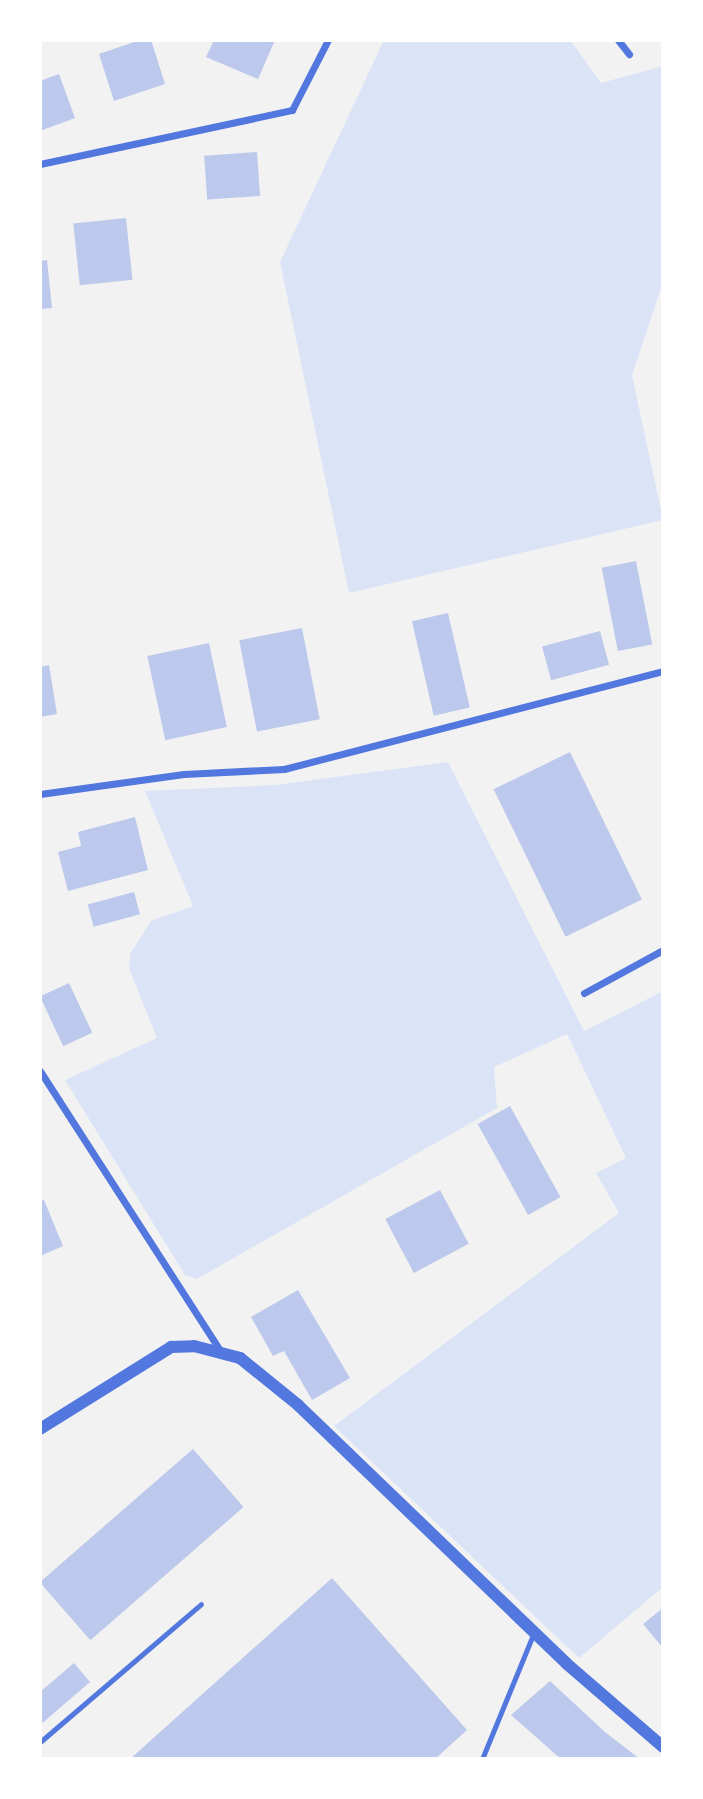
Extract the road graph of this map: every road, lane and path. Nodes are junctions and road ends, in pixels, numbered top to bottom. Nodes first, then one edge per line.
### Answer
1 (328, 40) edge
2 (618, 40) edge
3 (629, 54) dead end
4 (40, 164) edge
5 (663, 671) edge
6 (40, 794) edge
7 (663, 950) edge
8 (584, 993) dead end
9 (40, 1071) edge
10 (219, 1350) junction
11 (40, 1429) edge
12 (201, 1604) dead end
13 (534, 1632) junction
14 (40, 1742) edge
15 (663, 1747) edge
16 (482, 1759) edge

1 - 4 street
2 - 3 street
5 - 6 street
7 - 8 street
9 - 10 street
10 - 11 street
10 - 13 street
12 - 14 lane
13 - 15 street
13 - 16 lane

